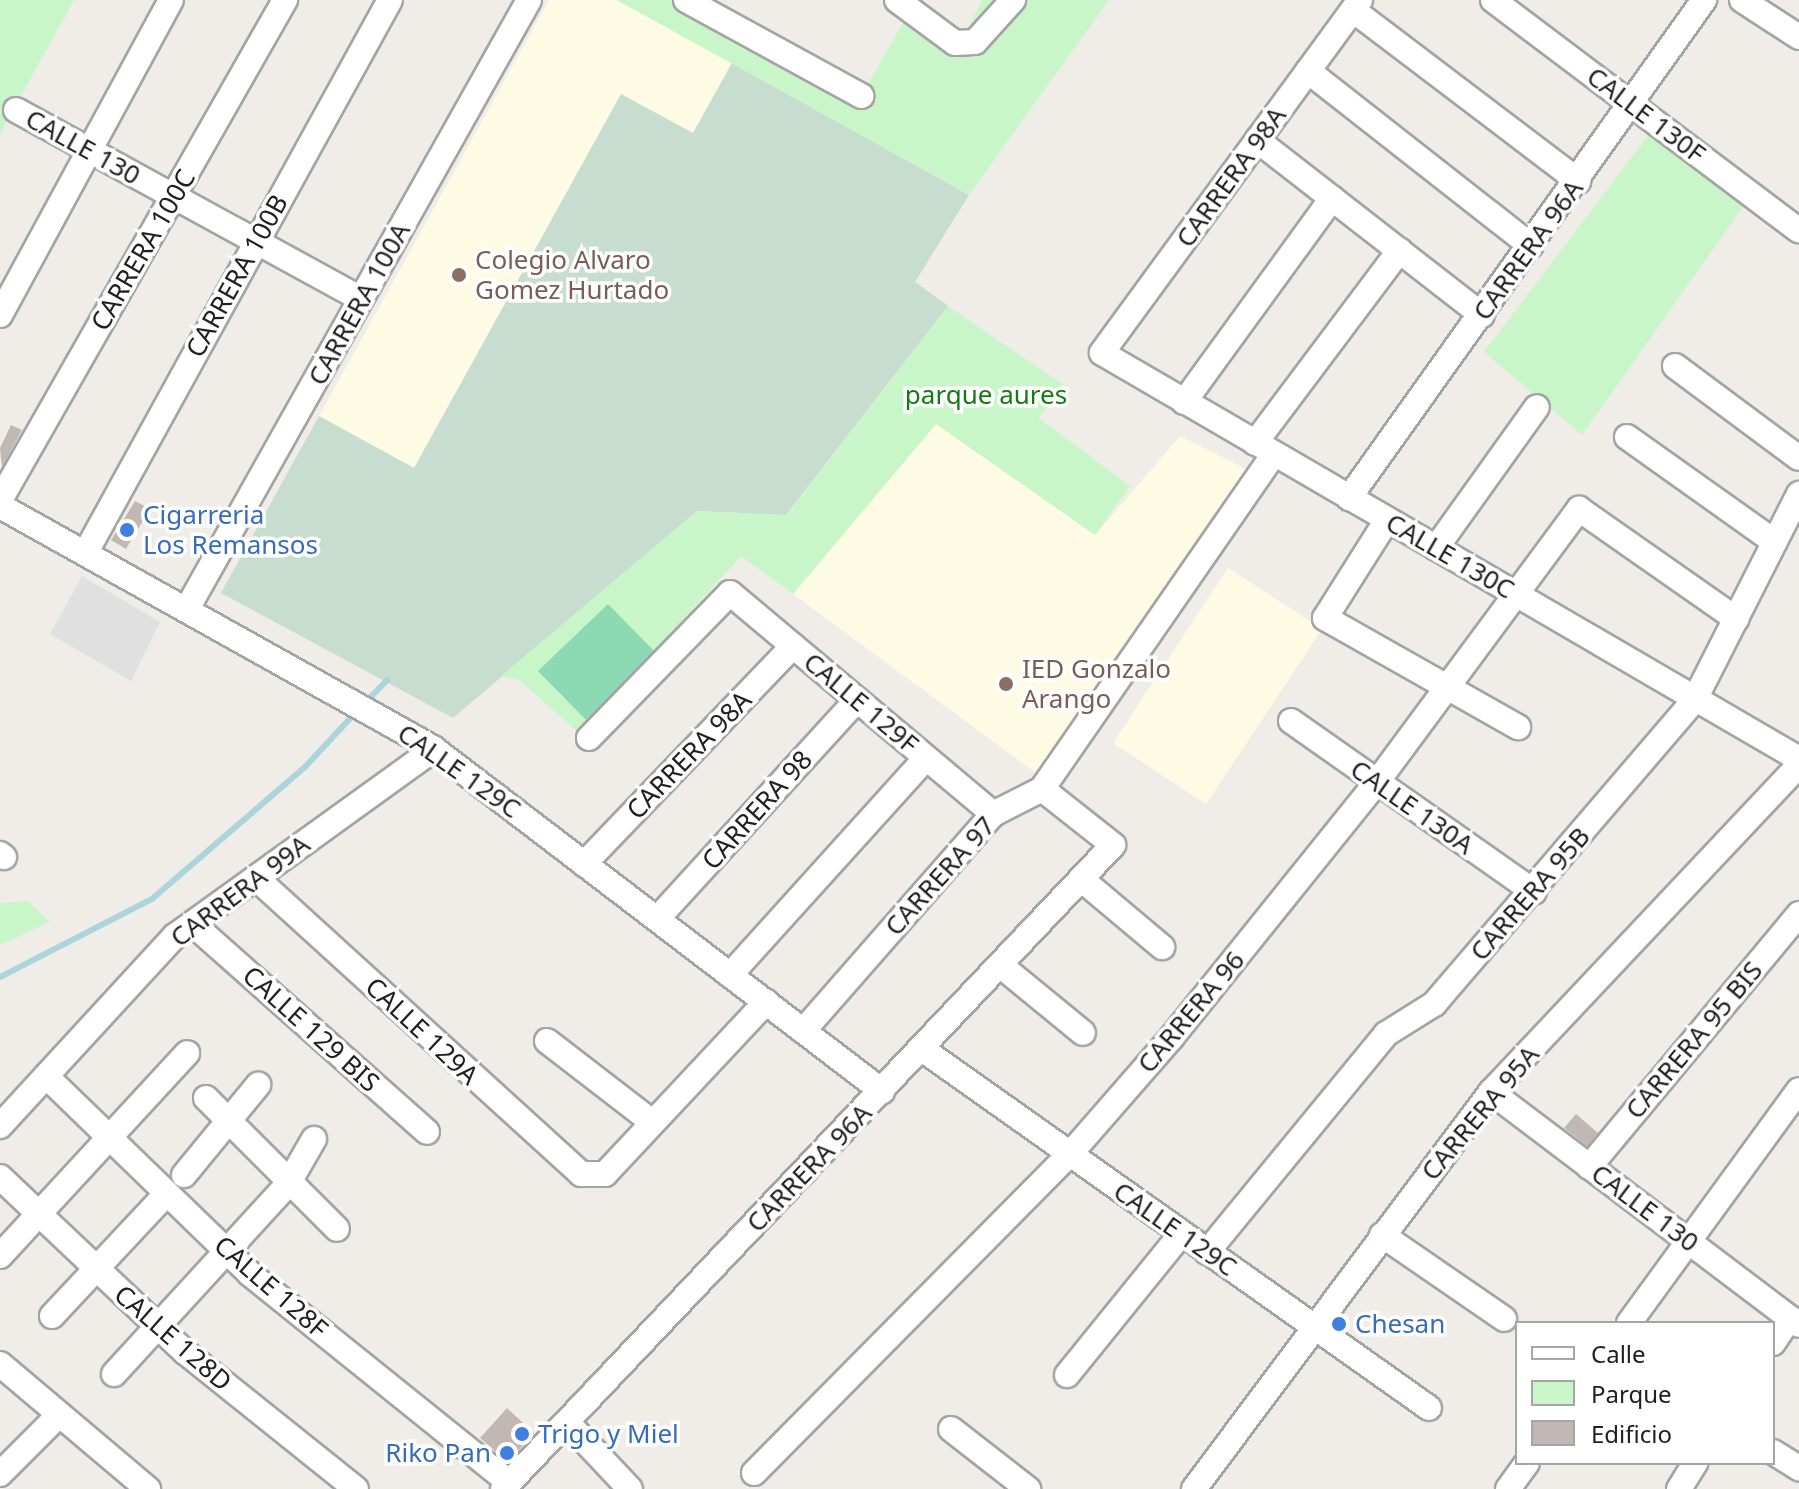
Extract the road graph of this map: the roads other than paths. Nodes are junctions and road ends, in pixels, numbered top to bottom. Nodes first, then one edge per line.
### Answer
1 (171, 0) edge
2 (285, 0) edge
3 (390, 0) edge
4 (529, 0) edge
5 (686, 0) edge
6 (897, 0) edge
7 (1013, 0) edge
8 (1493, 0) edge
9 (1704, 0) edge
10 (1742, 0) edge
11 (1356, 5) edge
12 (1799, 37) edge
13 (1308, 71) junction
14 (861, 96) dead end
15 (1633, 105) junction
16 (16, 110) dead end
17 (1257, 140) junction
18 (89, 150) junction
19 (1578, 181) junction
20 (174, 197) junction
21 (1332, 198) junction
22 (1799, 231) edge
23 (256, 242) junction
24 (1531, 246) junction
25 (1400, 250) junction
26 (361, 299) junction
27 (0, 315) edge
28 (1482, 315) junction
29 (1102, 353) joint
30 (1675, 366) dead end
31 (1184, 402) junction
32 (1537, 407) dead end
33 (1627, 437) dead end
34 (1265, 448) junction
35 (1799, 458) edge
36 (1799, 494) edge
37 (1349, 498) junction
38 (0, 503) edge
39 (1387, 520) junction
40 (1775, 542) junction
41 (1436, 548) junction
42 (86, 552) junction
43 (1514, 594) junction
44 (188, 607) junction
45 (1736, 619) junction
46 (793, 646) junction
47 (1447, 687) junction
48 (1695, 699) junction
49 (857, 700) junction
50 (1291, 721) dead end
51 (1518, 727) dead end
52 (589, 738) dead end
53 (434, 749) junction
54 (926, 758) junction
55 (1799, 762) edge
56 (1377, 782) junction
57 (1042, 789) junction
58 (993, 814) junction
59 (584, 864) junction
60 (256, 878) junction
61 (1081, 879) junction
62 (1534, 892) junction
63 (1799, 914) edge
64 (657, 919) junction
65 (195, 926) junction
66 (1162, 947) dead end
67 (1000, 965) junction
68 (730, 975) junction
69 (766, 1002) junction
70 (803, 1031) junction
71 (1083, 1033) dead end
72 (547, 1041) dead end
73 (922, 1049) junction
74 (187, 1053) dead end
75 (46, 1076) junction
76 (258, 1085) dead end
77 (882, 1091) junction
78 (1491, 1092) junction
79 (206, 1098) dead end
80 (1794, 1106) edge
81 (651, 1121) junction
82 (233, 1122) junction
83 (0, 1126) edge
84 (427, 1132) dead end
85 (107, 1135) junction
86 (314, 1139) dead end
87 (1070, 1154) junction
88 (1589, 1167) junction
89 (184, 1175) dead end
90 (0, 1177) edge
91 (288, 1184) junction
92 (167, 1193) junction
93 (36, 1218) junction
94 (337, 1229) dead end
95 (1181, 1234) junction
96 (1382, 1235) junction
97 (1688, 1241) junction
98 (228, 1252) junction
99 (1207, 1252) junction
100 (0, 1256) edge
101 (95, 1270) junction
102 (52, 1316) dead end
103 (1504, 1319) dead end
104 (1630, 1321) edge
105 (1794, 1321) edge
106 (154, 1324) junction
107 (1312, 1327) junction
108 (1775, 1341) edge
109 (0, 1364) edge
110 (114, 1374) dead end
111 (1067, 1375) dead end
112 (1429, 1408) dead end
113 (58, 1416) junction
114 (567, 1422) junction
115 (951, 1429) dead end
116 (1775, 1453) edge
117 (1526, 1465) edge
118 (1694, 1465) edge
119 (1799, 1468) edge
120 (754, 1473) dead end
121 (0, 1474) edge
122 (506, 1486) edge
123 (148, 1489) edge
124 (356, 1489) edge
125 (630, 1489) edge
126 (1028, 1489) edge
127 (1194, 1489) edge
128 (1508, 1489) edge
129 (1679, 1489) edge

1 - 18 street
2 - 20 street, CARRERA 100C
3 - 23 street, CARRERA 100B
4 - 26 street, CARRERA 100A
5 - 14 street
6 - 7 street
8 - 15 street, CALLE 130F
9 - 15 street, CARRERA 96A
10 - 12 street
11 - 13 street, CARRERA 98A
11 - 19 street
13 - 17 street, CARRERA 98A
13 - 24 street
15 - 19 street, CARRERA 96A
15 - 22 street, CALLE 130F
16 - 18 street, CALLE 130
17 - 21 street
17 - 29 street, CARRERA 98A
18 - 20 street, CALLE 130
18 - 27 street
19 - 24 street, CARRERA 96A
20 - 23 street, CALLE 130
20 - 38 street, CARRERA 100C
21 - 25 street
21 - 31 street
23 - 26 street, CALLE 130
23 - 42 street, CARRERA 100B
24 - 28 street, CARRERA 96A
25 - 28 street
25 - 34 street, CARRERA 97
26 - 44 street, CARRERA 100A
28 - 37 street, CARRERA 96A
29 - 31 street, CALLE 130C
30 - 35 street
31 - 34 street, CALLE 130C
32 - 41 street
33 - 40 street
34 - 37 street, CALLE 130C
34 - 57 street, CARRERA 97
36 - 40 street, CARRERA 95B
37 - 39 street, CALLE 130C
38 - 42 street, CALLE 129C
39 - 41 street, CALLE 130C
39 - 47 street
40 - 45 street, CARRERA 95B
41 - 43 street, CALLE 130C
42 - 44 street, CALLE 129C
43 - 45 street, CARRERA 96
43 - 47 street, CARRERA 96
43 - 48 street, CALLE 130C
44 - 53 street, CALLE 129C
45 - 48 street, CARRERA 95B
46 - 49 street, CALLE 129F
46 - 52 street, CALLE 129F
46 - 59 street, CARRERA 98A
47 - 51 street
47 - 56 street, CARRERA 96
48 - 55 street, CALLE 130C
48 - 62 street, CARRERA 95B
49 - 54 street, CALLE 129F
49 - 64 street, CARRERA 98
50 - 56 street, CALLE 130A
53 - 59 street, CALLE 129C
53 - 60 street, CARRERA 99A
54 - 58 street, CALLE 129F
54 - 68 street
55 - 78 street, CARRERA 95A
56 - 62 street, CALLE 130A
56 - 87 street, CARRERA 96
57 - 58 street, CARRERA 97
57 - 61 street, CARRERA 96A
58 - 70 street, CARRERA 97
59 - 64 street, CALLE 129C
60 - 65 street, CARRERA 99A
60 - 81 street, CALLE 129A
61 - 66 street
61 - 67 street, CARRERA 96A
62 - 99 street, CARRERA 95B
63 - 88 street, CARRERA 95 BIS
64 - 68 street, CALLE 129C
65 - 75 street, CARRERA 99A
65 - 84 street, CALLE 129 BIS
67 - 71 street
67 - 73 street, CARRERA 96A
68 - 69 street, CALLE 129C
69 - 70 street, CALLE 129C
69 - 81 street
70 - 77 street, CALLE 129C
72 - 81 street
73 - 77 street, CARRERA 96A
73 - 87 street, CALLE 129C
74 - 85 street
75 - 83 street, CARRERA 99A
75 - 85 street, CALLE 128F
76 - 82 street
77 - 114 street, CARRERA 96A
78 - 88 street, CALLE 130
78 - 96 street, CARRERA 95A
79 - 82 street
80 - 97 street
82 - 89 street
82 - 91 street
85 - 92 street, CALLE 128F
85 - 93 street
86 - 91 street
87 - 95 street, CALLE 129C
87 - 120 street, CARRERA 96
88 - 97 street, CALLE 130
90 - 93 street, CALLE 128D
91 - 94 street
91 - 98 street
92 - 98 street, CALLE 128F
92 - 101 street
93 - 100 street
93 - 101 street, CALLE 128D
95 - 99 street, CALLE 129C
95 - 111 street
96 - 103 street
96 - 107 street, CARRERA 95A
97 - 104 street
97 - 105 street, CALLE 130
98 - 106 street
98 - 122 street, CALLE 128F
99 - 107 street, CALLE 129C
101 - 102 street
101 - 106 street, CALLE 128D
105 - 108 street
106 - 110 street
106 - 124 street, CALLE 128D
107 - 112 street, CALLE 129C
107 - 127 street, CARRERA 95A
109 - 113 street
113 - 121 street
113 - 123 street
114 - 122 street, CARRERA 96A
114 - 125 street
115 - 126 street
116 - 119 street
117 - 128 street
118 - 129 street

